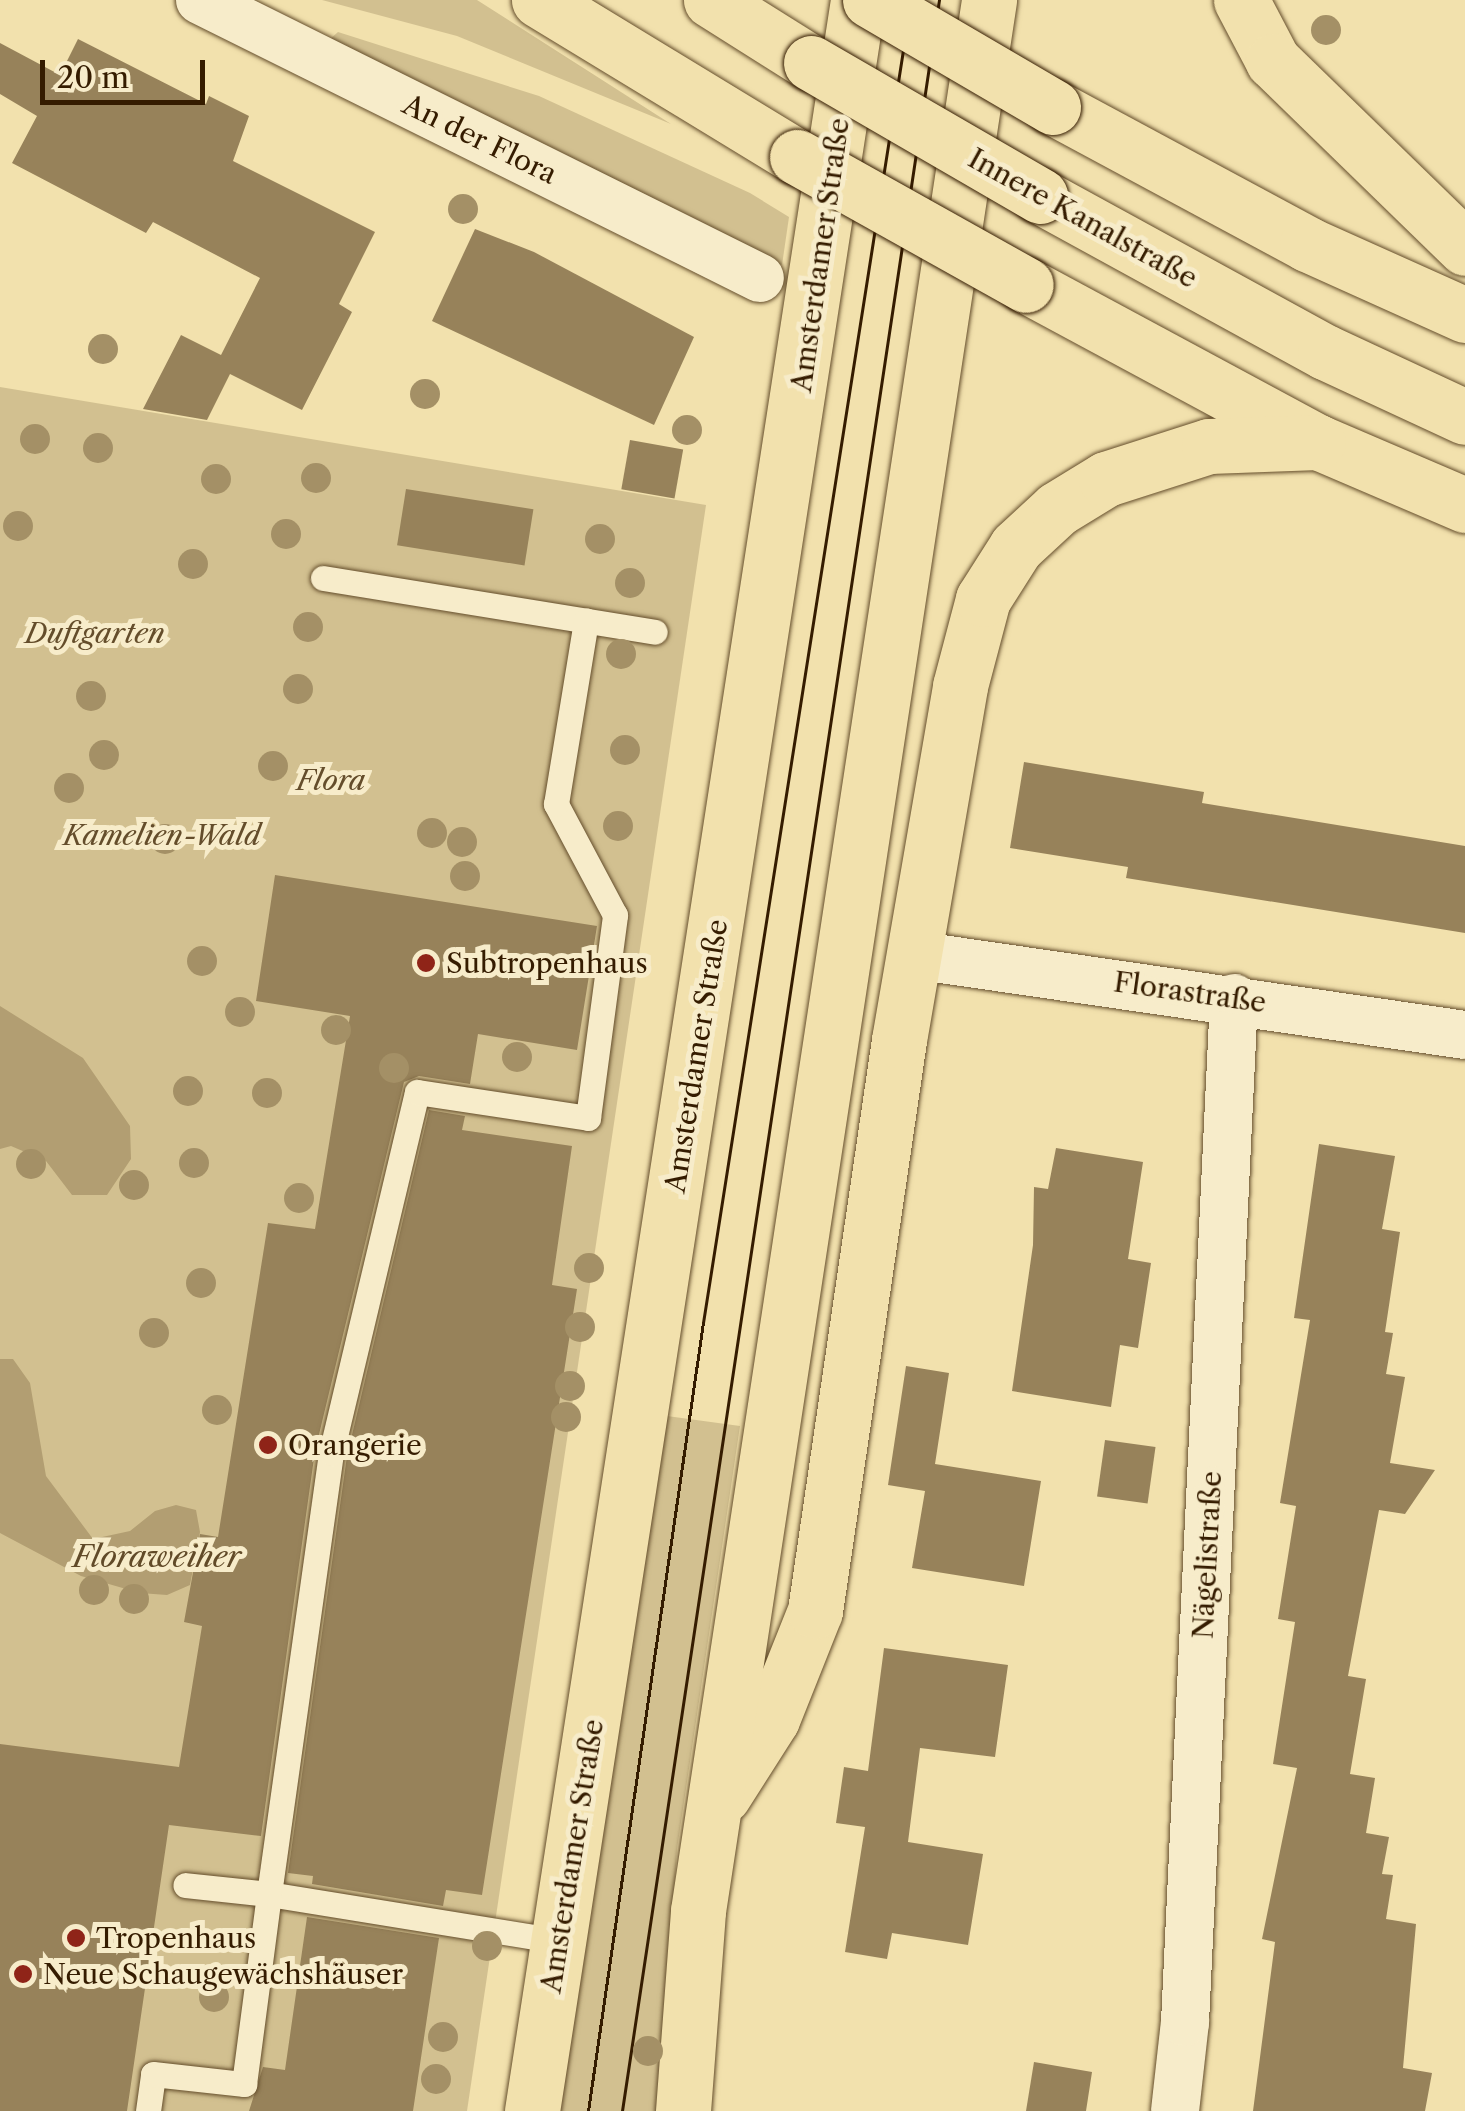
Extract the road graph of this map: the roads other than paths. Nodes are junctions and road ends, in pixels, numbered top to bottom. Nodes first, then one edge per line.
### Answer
1 (200, 0) edge
2 (539, 0) edge
3 (710, 0) edge
4 (858, 0) edge
5 (870, 0) edge
6 (989, 0) edge
7 (1241, 0) edge
8 (1465, 248) edge
9 (760, 278) dead end
10 (1465, 315) edge
11 (1465, 418) edge
12 (1318, 442) junction
13 (1465, 505) edge
14 (323, 578) dead end
15 (586, 620) junction
16 (656, 632) dead end
17 (914, 955) junction
18 (1234, 998) junction
19 (1465, 1035) edge
20 (713, 1811) junction
21 (185, 1885) dead end
22 (268, 1894) junction
23 (559, 1941) junction
24 (148, 2111) edge
25 (532, 2111) edge
26 (683, 2111) edge
27 (1175, 2111) edge

1 - 9 street, An der Flora
2 - 12 main road, bridge
3 - 11 main road, Innere Kanalstraße, bridge
4 - 23 main road, Amsterdamer Straße
5 - 10 main road, bridge
6 - 20 main road
7 - 8 main road
12 - 13 main road
12 - 17 main road
14 - 15 lane
15 - 16 lane
15 - 22 lane
17 - 18 street, Florastraße
17 - 20 main road
18 - 19 street, Florastraße
18 - 27 street, Nägelistraße
20 - 26 main road
21 - 22 lane
22 - 23 lane
22 - 24 lane
23 - 25 main road, Amsterdamer Straße

